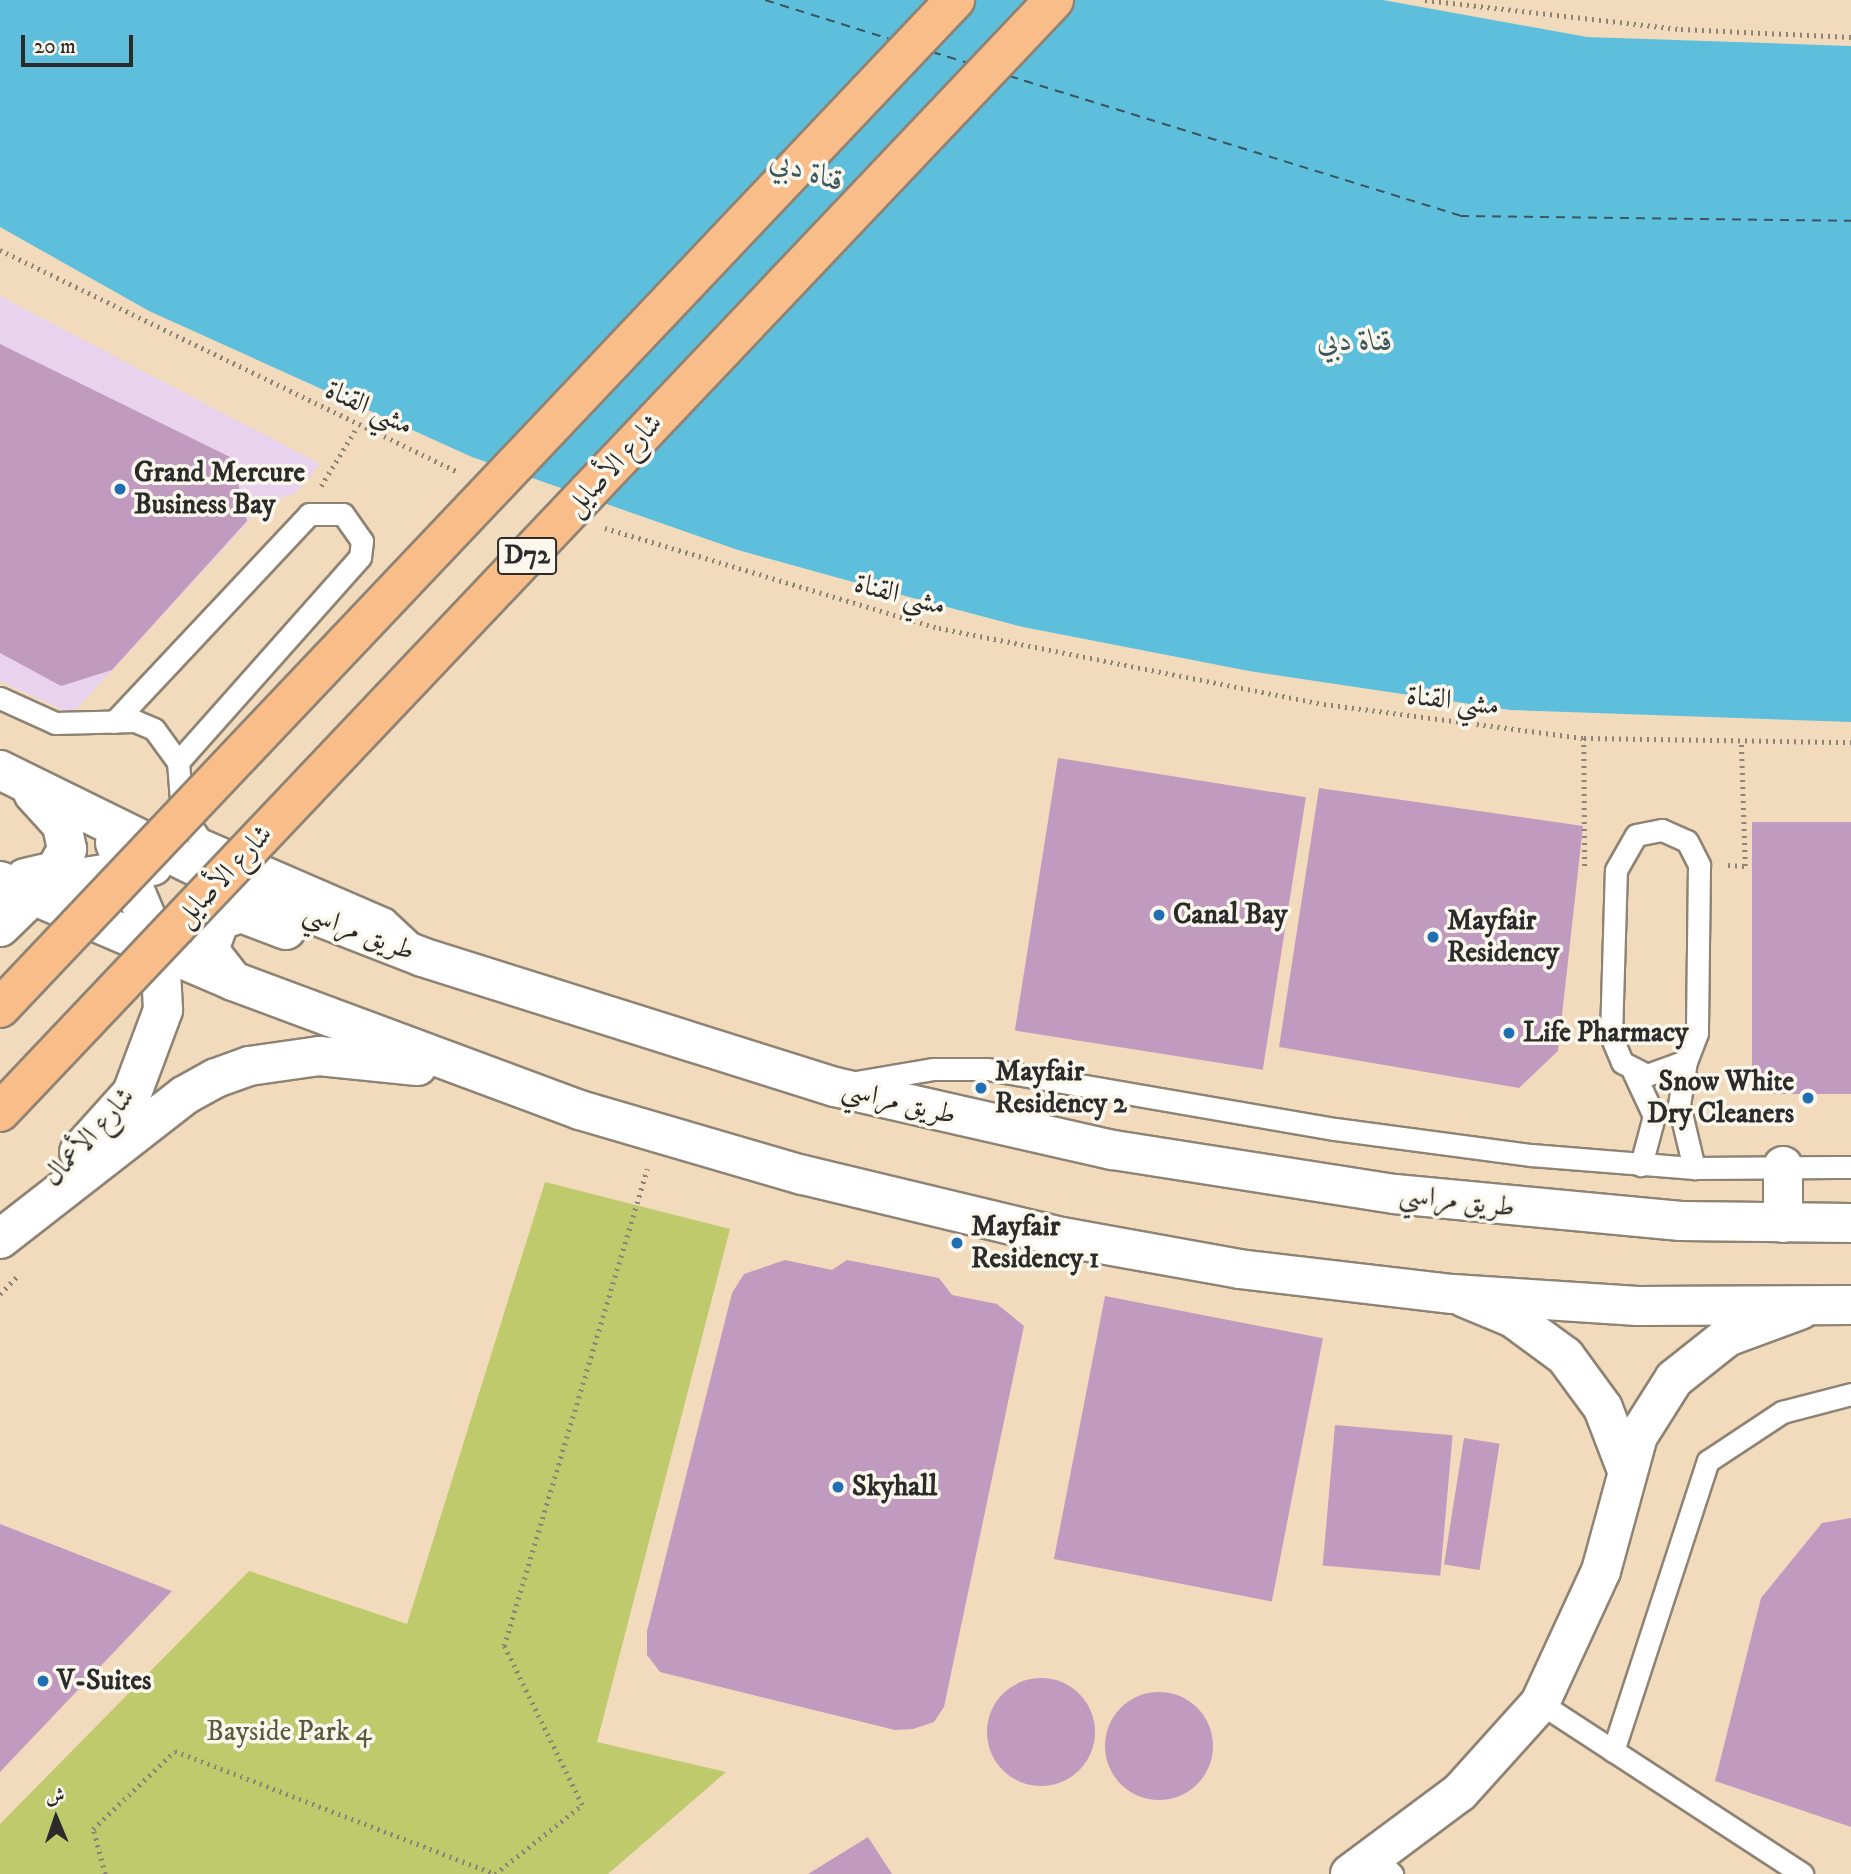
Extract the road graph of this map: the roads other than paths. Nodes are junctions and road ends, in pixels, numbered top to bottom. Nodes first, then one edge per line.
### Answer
1 (955, 0) edge
2 (1054, 0) edge
3 (0, 698) edge
4 (114, 722) junction
5 (178, 762) junction
6 (10, 774) edge
7 (104, 824) junction
8 (128, 866) junction
9 (0, 870) edge
10 (217, 877) junction
11 (15, 889) edge
12 (0, 928) edge
13 (160, 950) junction
14 (422, 957) junction
15 (233, 981) junction
16 (0, 1008) edge
17 (1686, 1061) junction
18 (1633, 1071) junction
19 (470, 1072) junction
20 (835, 1087) junction
21 (0, 1112) edge
22 (1642, 1165) junction
23 (1783, 1166) junction
24 (1851, 1167) edge
25 (1694, 1168) junction
26 (1783, 1223) junction
27 (1851, 1223) edge
28 (0, 1237) edge
29 (1453, 1294) junction
30 (1844, 1306) edge
31 (1851, 1394) edge
32 (1626, 1468) junction
33 (1540, 1703) junction
34 (1613, 1751) junction
35 (1373, 1869) edge
36 (1802, 1874) edge

1 - 16 main road, D72, bridge
2 - 21 main road, شارع الأصايل / D72, bridge
3 - 4 lane
4 - 5 lane
4 - 5 lane
5 - 14 lane
6 - 7 street, طريق مراسي
6 - 9 street
7 - 8 street, شارع الأعمال
7 - 10 street, طريق مراسي
8 - 10 street
8 - 11 street
8 - 13 street, شارع الأعمال
10 - 14 street, طريق مراسي
11 - 12 street
11 - 13 street
13 - 15 street
13 - 28 street, شارع الأعمال
14 - 15 street
14 - 20 street, طريق مراسي
15 - 19 street
17 - 18 lane
17 - 18 lane
17 - 25 lane
18 - 22 lane
19 - 28 street
19 - 29 street
20 - 22 lane
20 - 26 street, طريق مراسي
22 - 25 lane
23 - 24 lane
23 - 25 lane
23 - 26 street
26 - 27 street, طريق مراسي
29 - 30 street
29 - 32 street
30 - 32 street
31 - 34 lane
32 - 33 street
33 - 34 lane
33 - 35 street
34 - 36 lane

